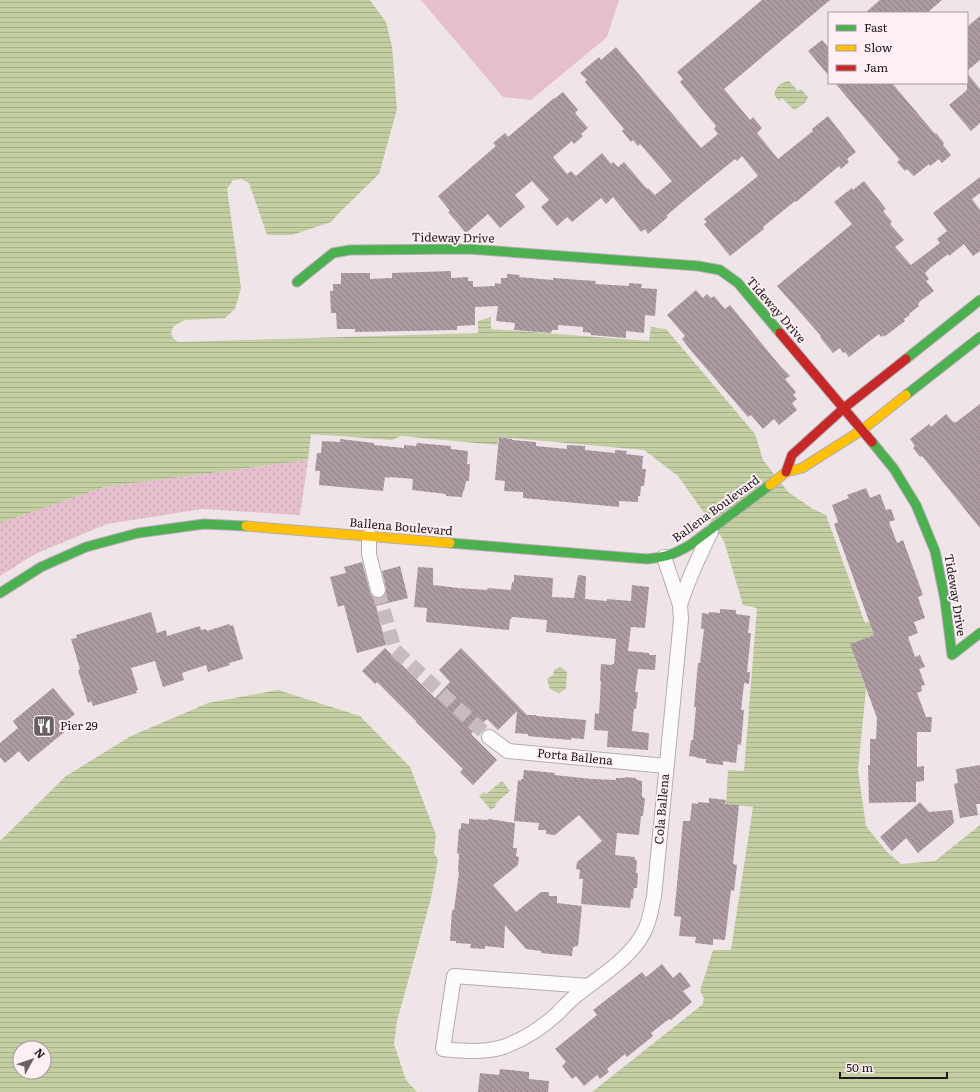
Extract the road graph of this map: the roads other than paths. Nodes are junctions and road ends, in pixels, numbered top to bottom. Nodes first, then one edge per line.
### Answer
1 (297, 282) dead end
2 (980, 300) edge
3 (980, 337) edge
4 (844, 408) junction
5 (862, 430) junction
6 (786, 472) junction
7 (712, 529) junction
8 (370, 536) junction
9 (664, 557) junction
10 (378, 590) tunnel mouth
11 (0, 593) edge
12 (680, 605) junction
13 (980, 633) edge
14 (489, 737) tunnel mouth
15 (666, 766) junction
16 (588, 986) junction

1 - 4 street, Tideway Drive
2 - 4 street
3 - 5 street, Ballena Boulevard
4 - 5 street, Tideway Drive
4 - 6 street
5 - 6 street, Ballena Boulevard
5 - 13 street, Tideway Drive
6 - 7 street, Ballena Boulevard
7 - 9 street, Ballena Boulevard
7 - 12 street, Cola Ballena
8 - 9 street, Ballena Boulevard
8 - 10 street
8 - 11 street, Ballena Boulevard
9 - 12 street, Cola Ballena
12 - 15 street, Cola Ballena
14 - 15 street, Porta Ballena
15 - 16 street, Cola Ballena
16 - 16 street, Cola Ballena

